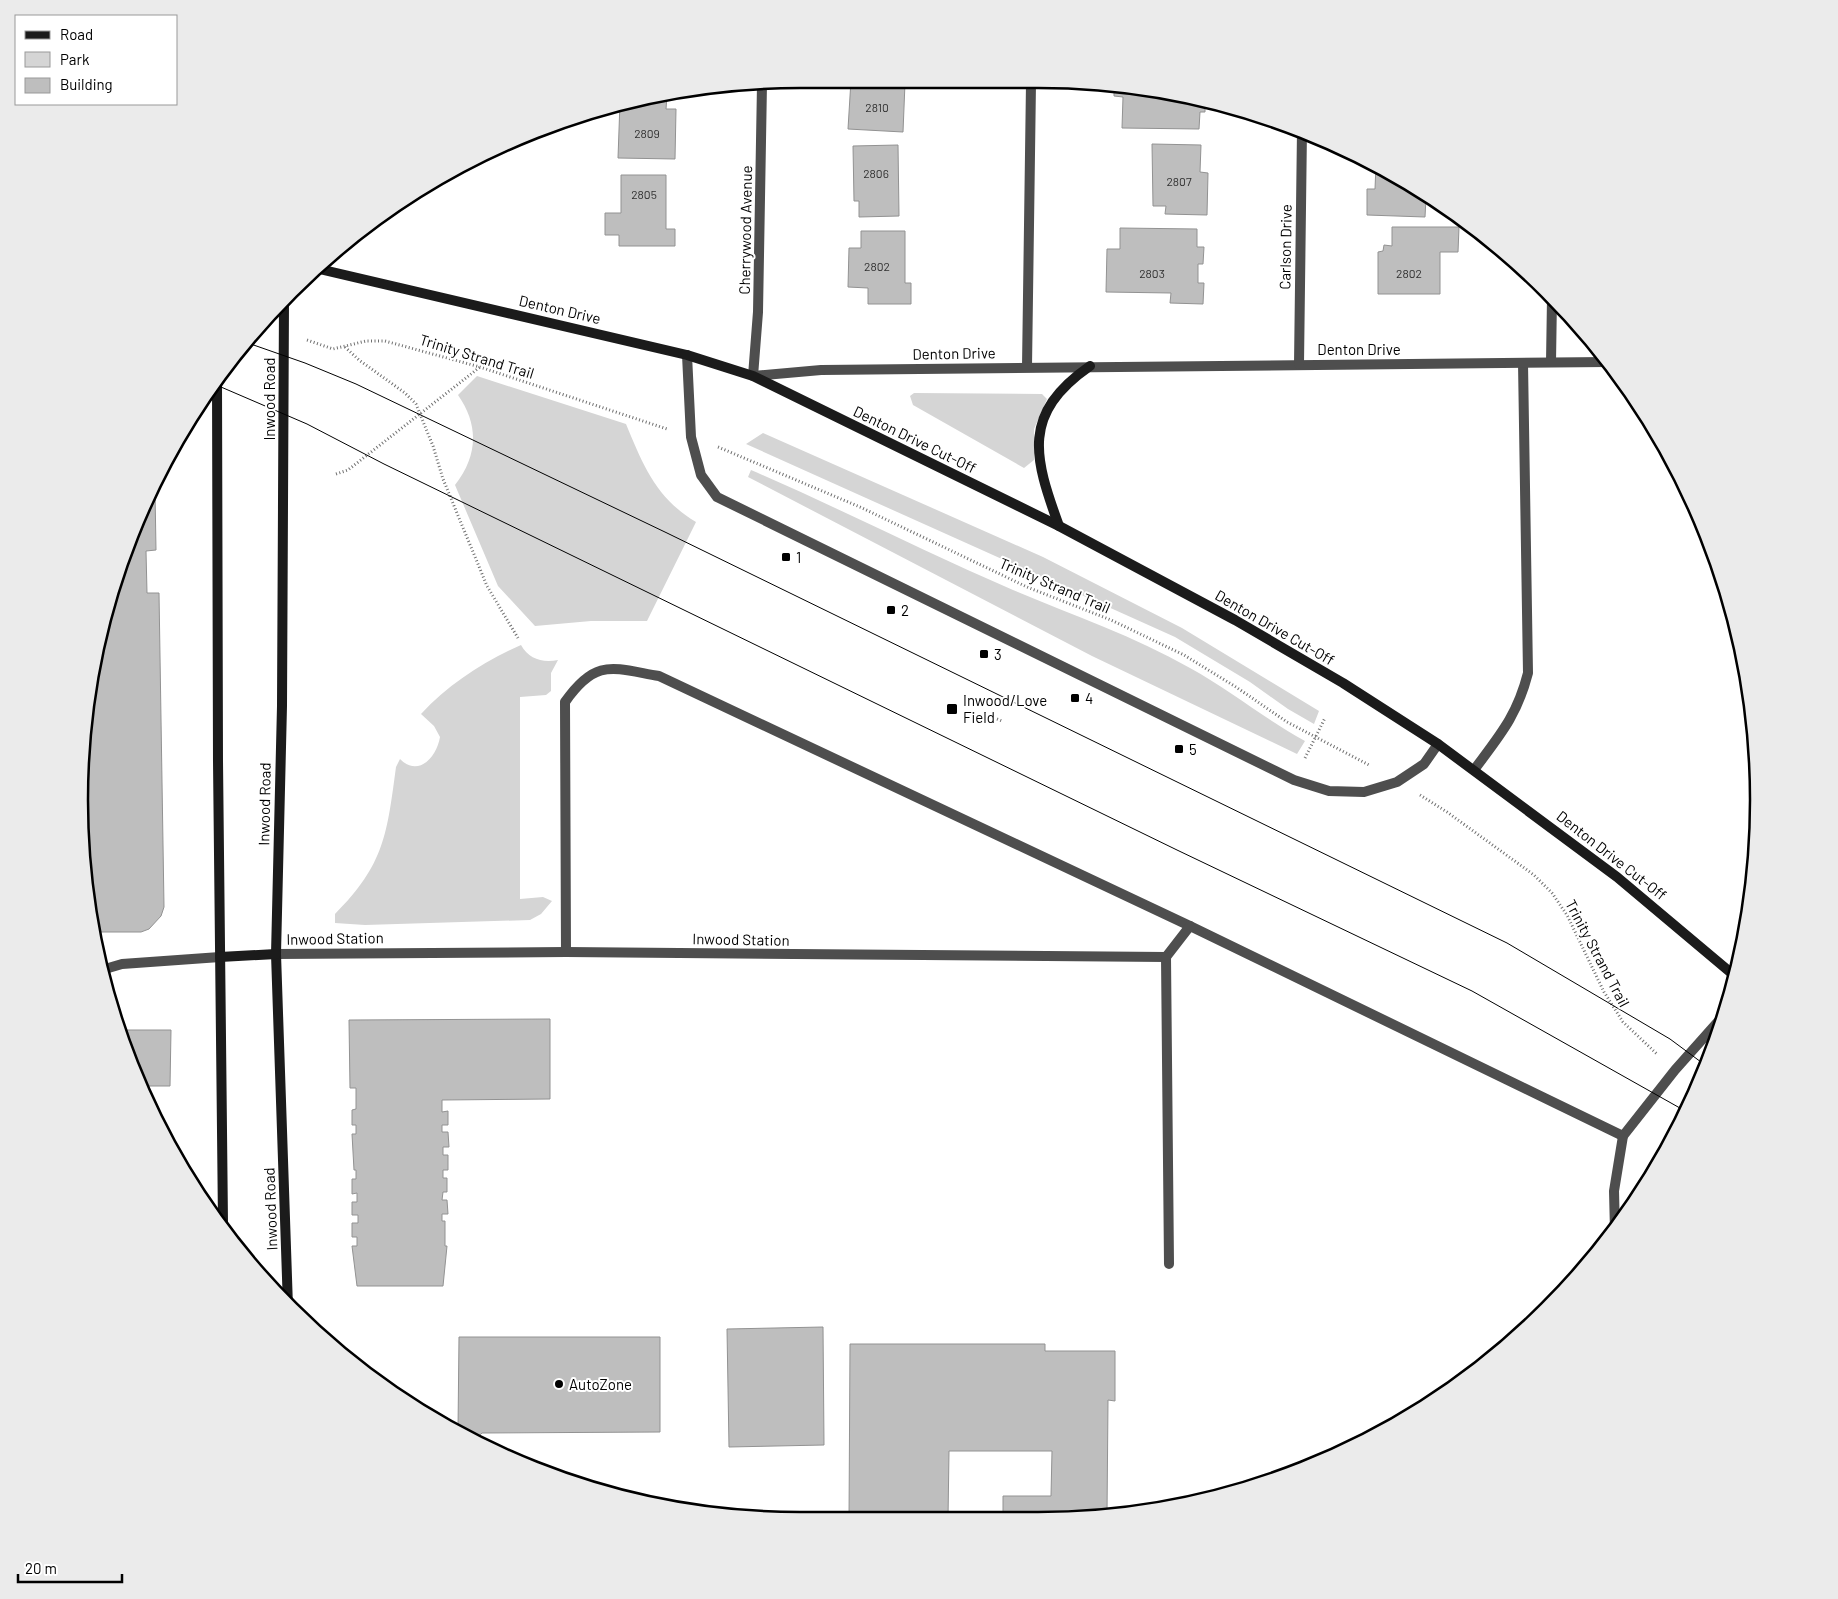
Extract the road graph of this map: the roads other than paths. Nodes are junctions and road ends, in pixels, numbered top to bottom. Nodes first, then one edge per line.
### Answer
1 (1031, 88) edge
2 (762, 89) edge
3 (1302, 138) edge
4 (324, 270) edge
5 (1552, 306) edge
6 (284, 309) edge
7 (687, 355) junction
8 (1551, 362) junction
9 (1600, 362) edge
10 (1523, 363) junction
11 (1299, 364) junction
12 (1090, 366) junction
13 (1027, 367) junction
14 (753, 376) junction
15 (217, 390) edge
16 (1059, 526) junction
17 (1438, 744) junction
18 (1474, 770) junction
19 (1190, 926) junction
20 (566, 952) junction
21 (276, 954) junction
22 (220, 958) junction
23 (1166, 958) junction
24 (108, 968) edge
25 (1729, 971) edge
26 (1713, 1027) edge
27 (1623, 1136) junction
28 (223, 1217) edge
29 (1615, 1217) edge
30 (1169, 1264) dead end
31 (288, 1294) edge

1 - 13 street
2 - 14 street, Cherrywood Avenue
3 - 11 street, Carlson Drive
4 - 7 main road, Denton Drive
5 - 8 street
6 - 21 main road, Inwood Road
7 - 14 main road, Denton Drive
7 - 17 street
8 - 9 street, Denton Drive
8 - 10 street, Denton Drive
10 - 11 street, Denton Drive
10 - 18 street
11 - 12 street, Denton Drive
12 - 13 street, Denton Drive
12 - 16 main road
13 - 14 street, Denton Drive
14 - 16 main road, Denton Drive Cut-Off
15 - 22 main road
16 - 17 main road, Denton Drive Cut-Off
17 - 18 main road, Denton Drive Cut-Off
18 - 25 main road, Denton Drive Cut-Off
19 - 20 street
19 - 23 street
19 - 27 street
20 - 21 street, Inwood Station
20 - 23 street, Inwood Station
21 - 22 main road
21 - 31 main road, Inwood Road
22 - 24 street
22 - 28 main road
23 - 30 street
26 - 27 street
27 - 29 street

